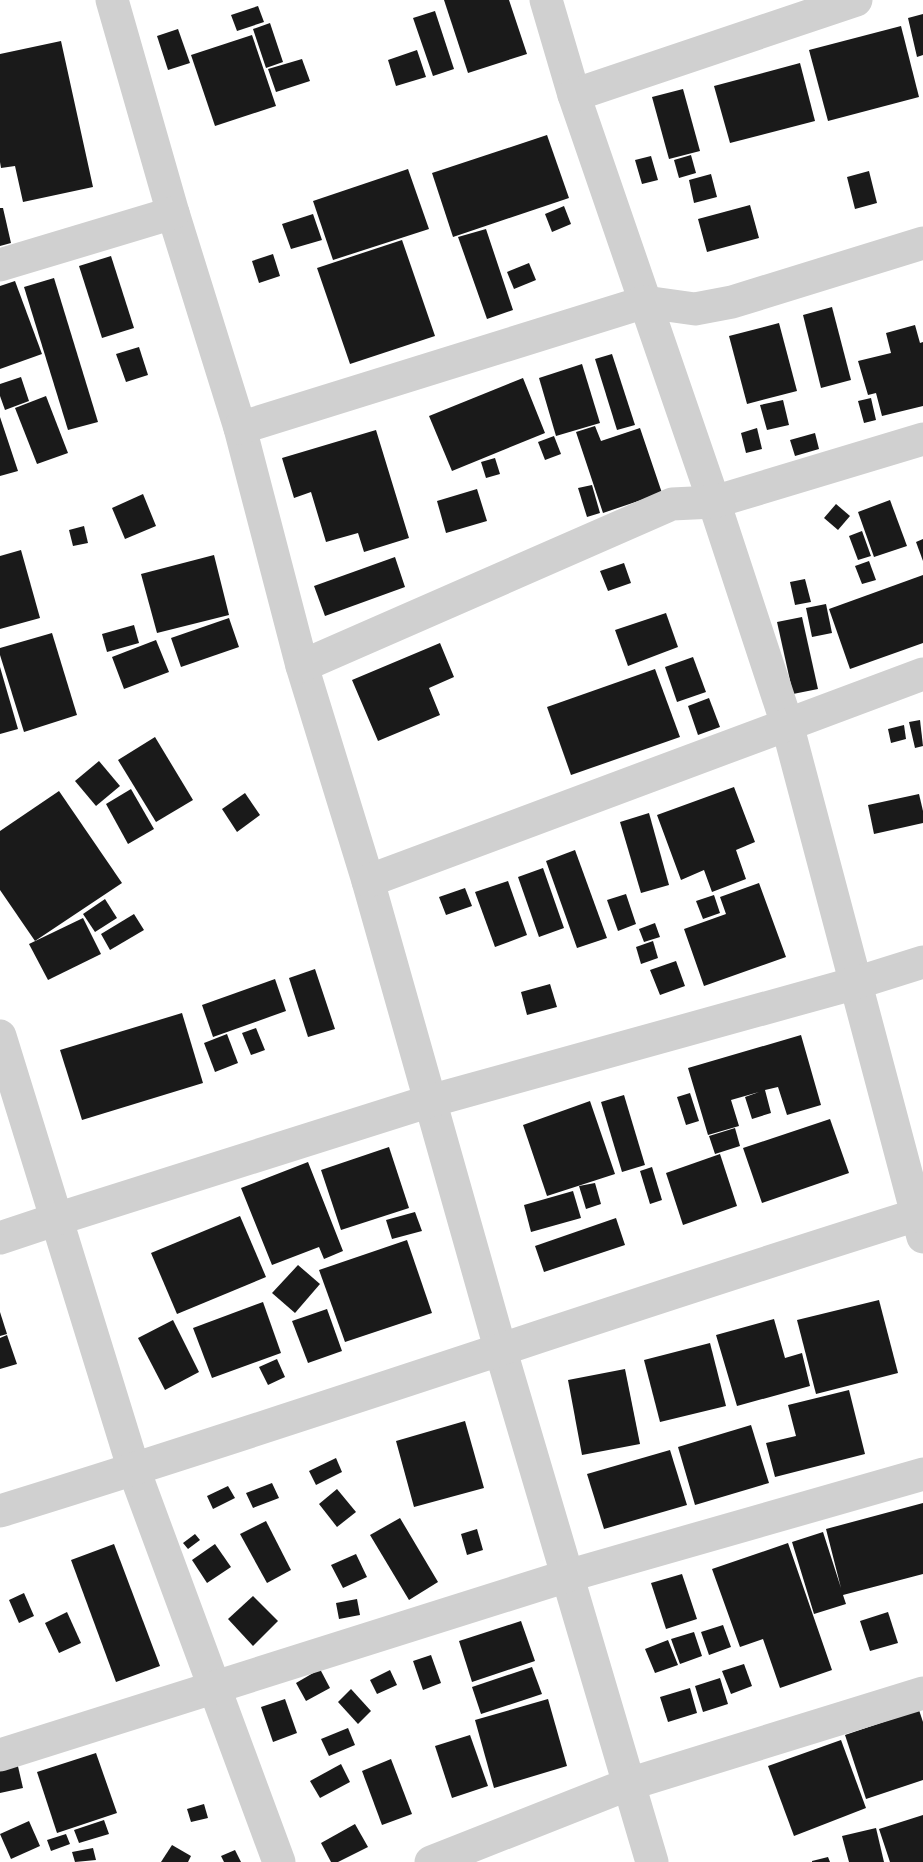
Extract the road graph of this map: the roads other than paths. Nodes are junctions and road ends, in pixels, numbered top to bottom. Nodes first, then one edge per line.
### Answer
1 (112, 0) edge
2 (546, 0) edge
3 (856, 0) edge
4 (574, 95) junction
5 (173, 213) junction
6 (923, 243) edge
7 (0, 265) edge
8 (645, 302) junction
9 (240, 428) junction
10 (923, 439) edge
11 (714, 502) junction
12 (302, 666) junction
13 (923, 674) edge
14 (787, 724) junction
15 (368, 881) junction
16 (923, 962) edge
17 (856, 983) junction
18 (0, 1036) edge
19 (430, 1101) junction
20 (57, 1218) junction
21 (921, 1221) edge
22 (0, 1238) edge
23 (500, 1348) junction
24 (134, 1470) junction
25 (923, 1474) edge
26 (0, 1511) edge
27 (567, 1576) junction
28 (214, 1687) junction
29 (923, 1693) edge
30 (0, 1755) edge
31 (629, 1784) junction
32 (279, 1862) edge
33 (431, 1862) edge
34 (652, 1862) edge

1 - 5 street
2 - 4 street
3 - 4 street
4 - 8 street
5 - 7 street
5 - 9 street
6 - 8 street
8 - 9 street
8 - 11 street
9 - 12 street
10 - 11 street
11 - 12 street
11 - 14 street
12 - 15 street
13 - 14 street
14 - 15 street
14 - 17 street
15 - 19 street
16 - 17 street
17 - 19 street
17 - 21 street
18 - 20 street
19 - 20 street
19 - 23 street
20 - 22 street
20 - 24 street
21 - 23 street
23 - 24 street
23 - 27 street
24 - 26 street
24 - 28 street
25 - 27 street
27 - 28 street
27 - 31 street
28 - 30 street
28 - 32 street
29 - 31 street
31 - 33 street
31 - 34 street

